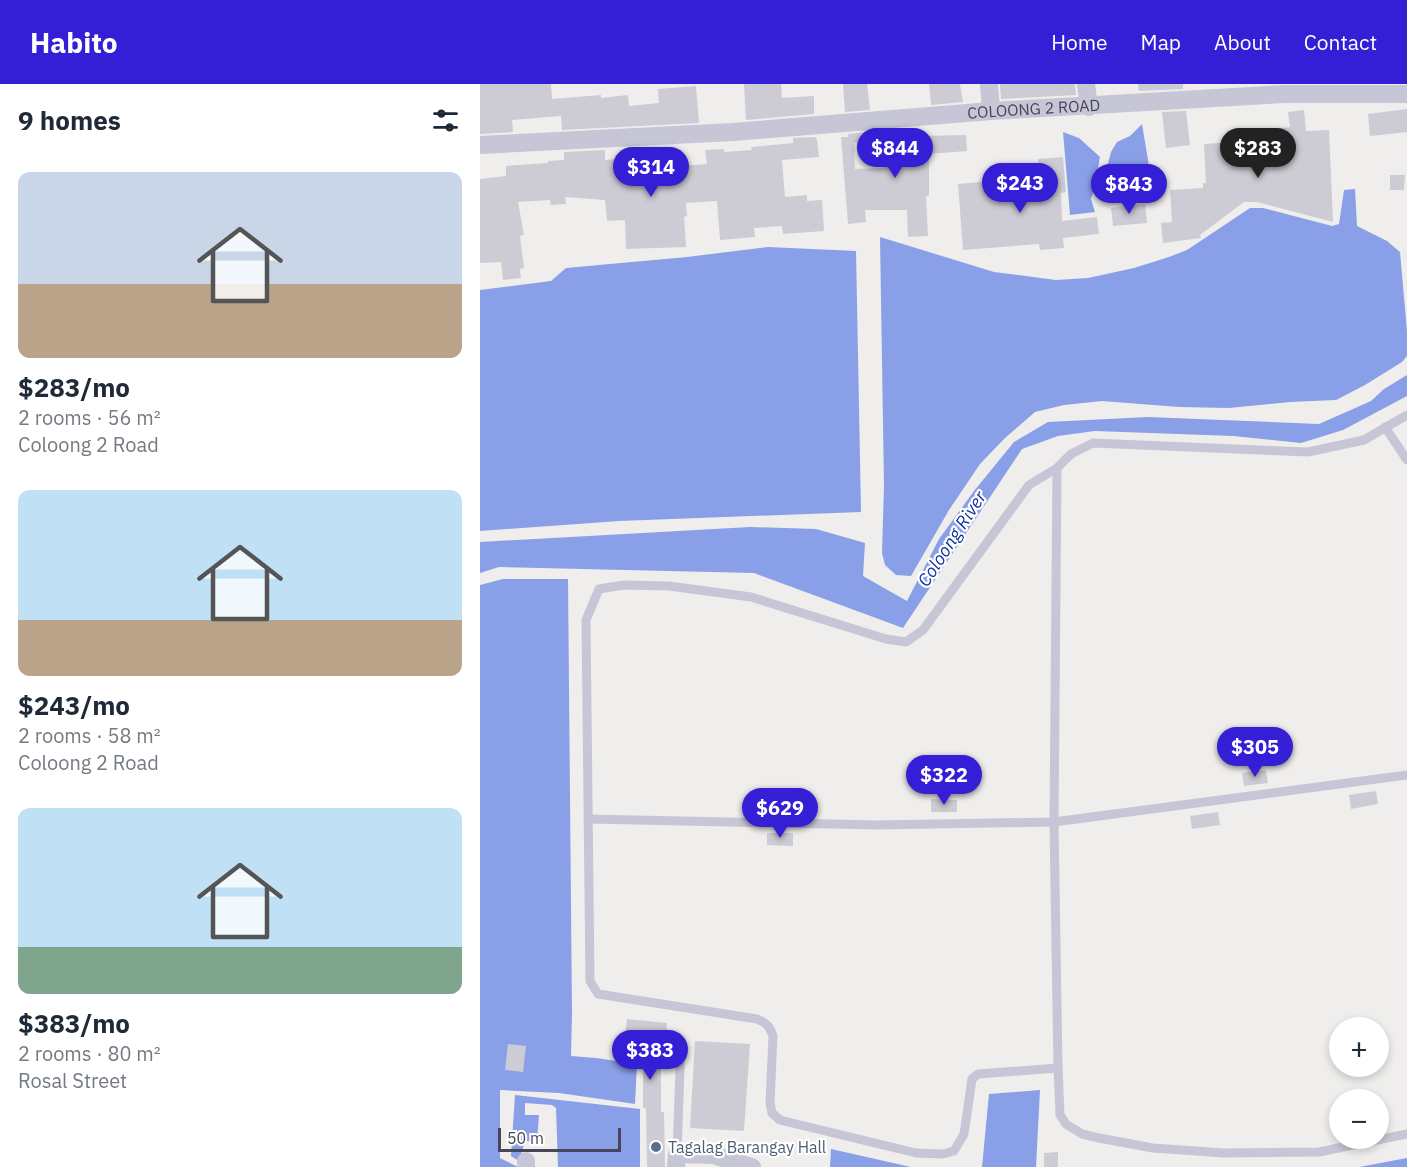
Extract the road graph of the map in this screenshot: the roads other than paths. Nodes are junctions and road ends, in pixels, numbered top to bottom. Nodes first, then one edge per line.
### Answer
1 (989, 84) edge
2 (1086, 84) edge
3 (1407, 94) edge
4 (1089, 107) junction
5 (991, 111) junction
6 (480, 145) edge
7 (1407, 415) edge
8 (1385, 427) junction
9 (1407, 460) edge
10 (1057, 468) junction
11 (1407, 775) edge
12 (588, 819) junction
13 (1054, 822) junction
14 (681, 1041) dead end
15 (1058, 1068) junction
16 (1407, 1134) edge
17 (677, 1160) edge
18 (752, 1167) edge

1 - 5 street
2 - 4 street
3 - 4 street, COLOONG 2 ROAD
4 - 5 street, COLOONG 2 ROAD
5 - 6 street, COLOONG 2 ROAD
7 - 8 lane
8 - 9 lane
8 - 10 lane
10 - 12 lane
10 - 13 lane
11 - 13 lane
12 - 13 lane
12 - 15 lane
13 - 15 lane
14 - 17 lane
15 - 16 lane
17 - 18 street

